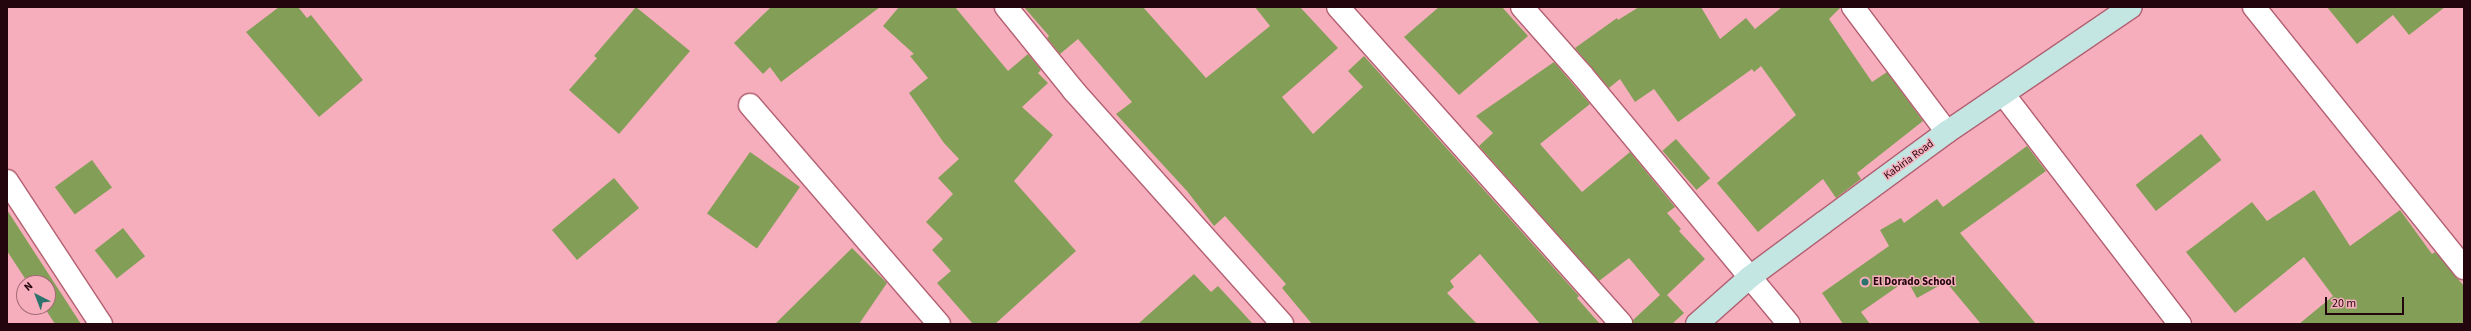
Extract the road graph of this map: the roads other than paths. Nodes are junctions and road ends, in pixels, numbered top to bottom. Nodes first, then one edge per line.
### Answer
1 (1006, 7) edge
2 (1338, 7) edge
3 (1522, 7) edge
4 (1853, 7) edge
5 (2131, 7) edge
6 (2254, 7) edge
7 (2004, 95) junction
8 (750, 105) dead end
9 (1947, 132) junction
10 (7, 181) edge
11 (2464, 268) edge
12 (1750, 277) junction
13 (101, 324) edge
14 (939, 324) edge
15 (1282, 324) edge
16 (1621, 324) edge
17 (1697, 324) edge
18 (1789, 324) edge
19 (2180, 324) edge

1 - 15 street
2 - 16 street
3 - 12 street
4 - 9 street
5 - 7 main road, Kabiria Road
6 - 11 street
7 - 9 main road, Kabiria Road
7 - 19 street
8 - 14 street
9 - 12 main road, Kabiria Road
10 - 13 street
12 - 17 main road, Kabiria Road
12 - 18 street

